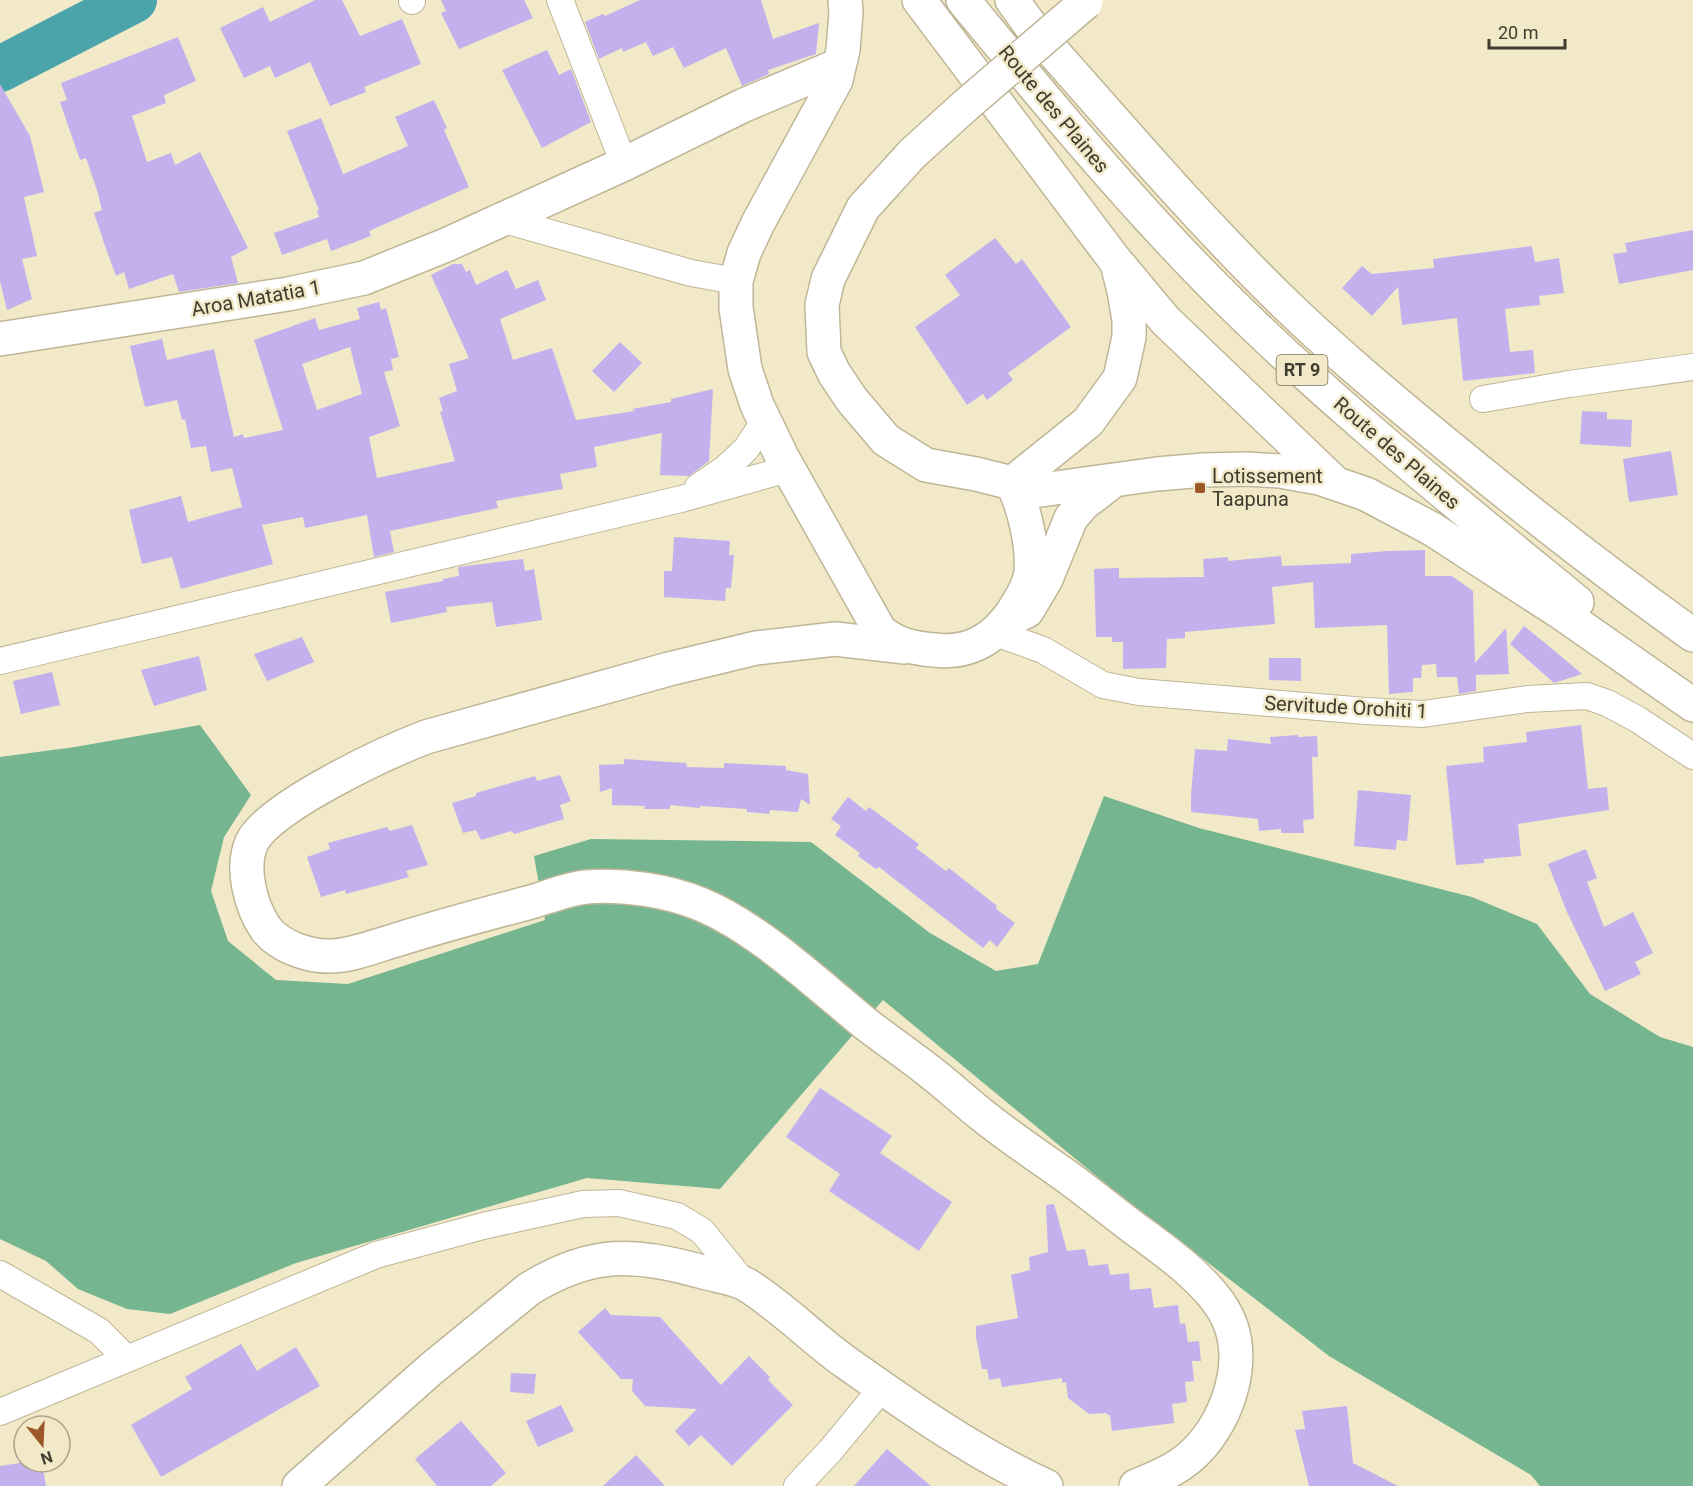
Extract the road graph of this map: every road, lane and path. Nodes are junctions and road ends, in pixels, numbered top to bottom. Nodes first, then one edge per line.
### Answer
1 (560, 0) edge
2 (845, 0) edge
3 (919, 0) edge
4 (963, 0) edge
5 (1012, 0) edge
6 (1088, 1) edge
7 (839, 65) junction
8 (624, 164) junction
9 (501, 219) junction
10 (1117, 263) junction
11 (736, 281) junction
12 (0, 339) edge
13 (1693, 367) edge
14 (1483, 399) dead end
15 (764, 422) junction
16 (788, 469) junction
17 (1113, 481) junction
18 (1012, 483) junction
19 (1335, 483) junction
20 (681, 499) junction
21 (1002, 627) junction
22 (1693, 634) edge
23 (905, 647) junction
24 (0, 661) edge
25 (1693, 684) edge
26 (1693, 705) edge
27 (1693, 756) edge
28 (0, 1274) edge
29 (745, 1284) junction
30 (127, 1359) junction
31 (882, 1388) junction
32 (0, 1412) edge
33 (298, 1486) edge
34 (797, 1486) edge
35 (1046, 1486) edge
36 (1136, 1486) edge

1 - 8 street
2 - 7 main road
3 - 10 main road
4 - 25 main road, Route des Plaines / RT 9
5 - 22 main road, Route des Plaines / RT 9
6 - 18 main road, bridge
7 - 8 main road, Aroa Matatia 1
7 - 11 main road
8 - 9 main road, Aroa Matatia 1
9 - 11 street
9 - 12 main road, Aroa Matatia 1
10 - 18 main road
10 - 19 main road
11 - 15 main road
13 - 14 street
15 - 16 main road
15 - 20 street
16 - 20 street
16 - 23 main road
17 - 18 main road
17 - 19 main road
17 - 21 main road
18 - 21 main road
19 - 26 main road
20 - 24 street
21 - 23 main road
21 - 27 street, Servitude Orohiti 1
23 - 36 main road
28 - 30 street
29 - 30 street
29 - 31 main road
29 - 33 main road
30 - 32 street
31 - 34 street
31 - 35 main road

